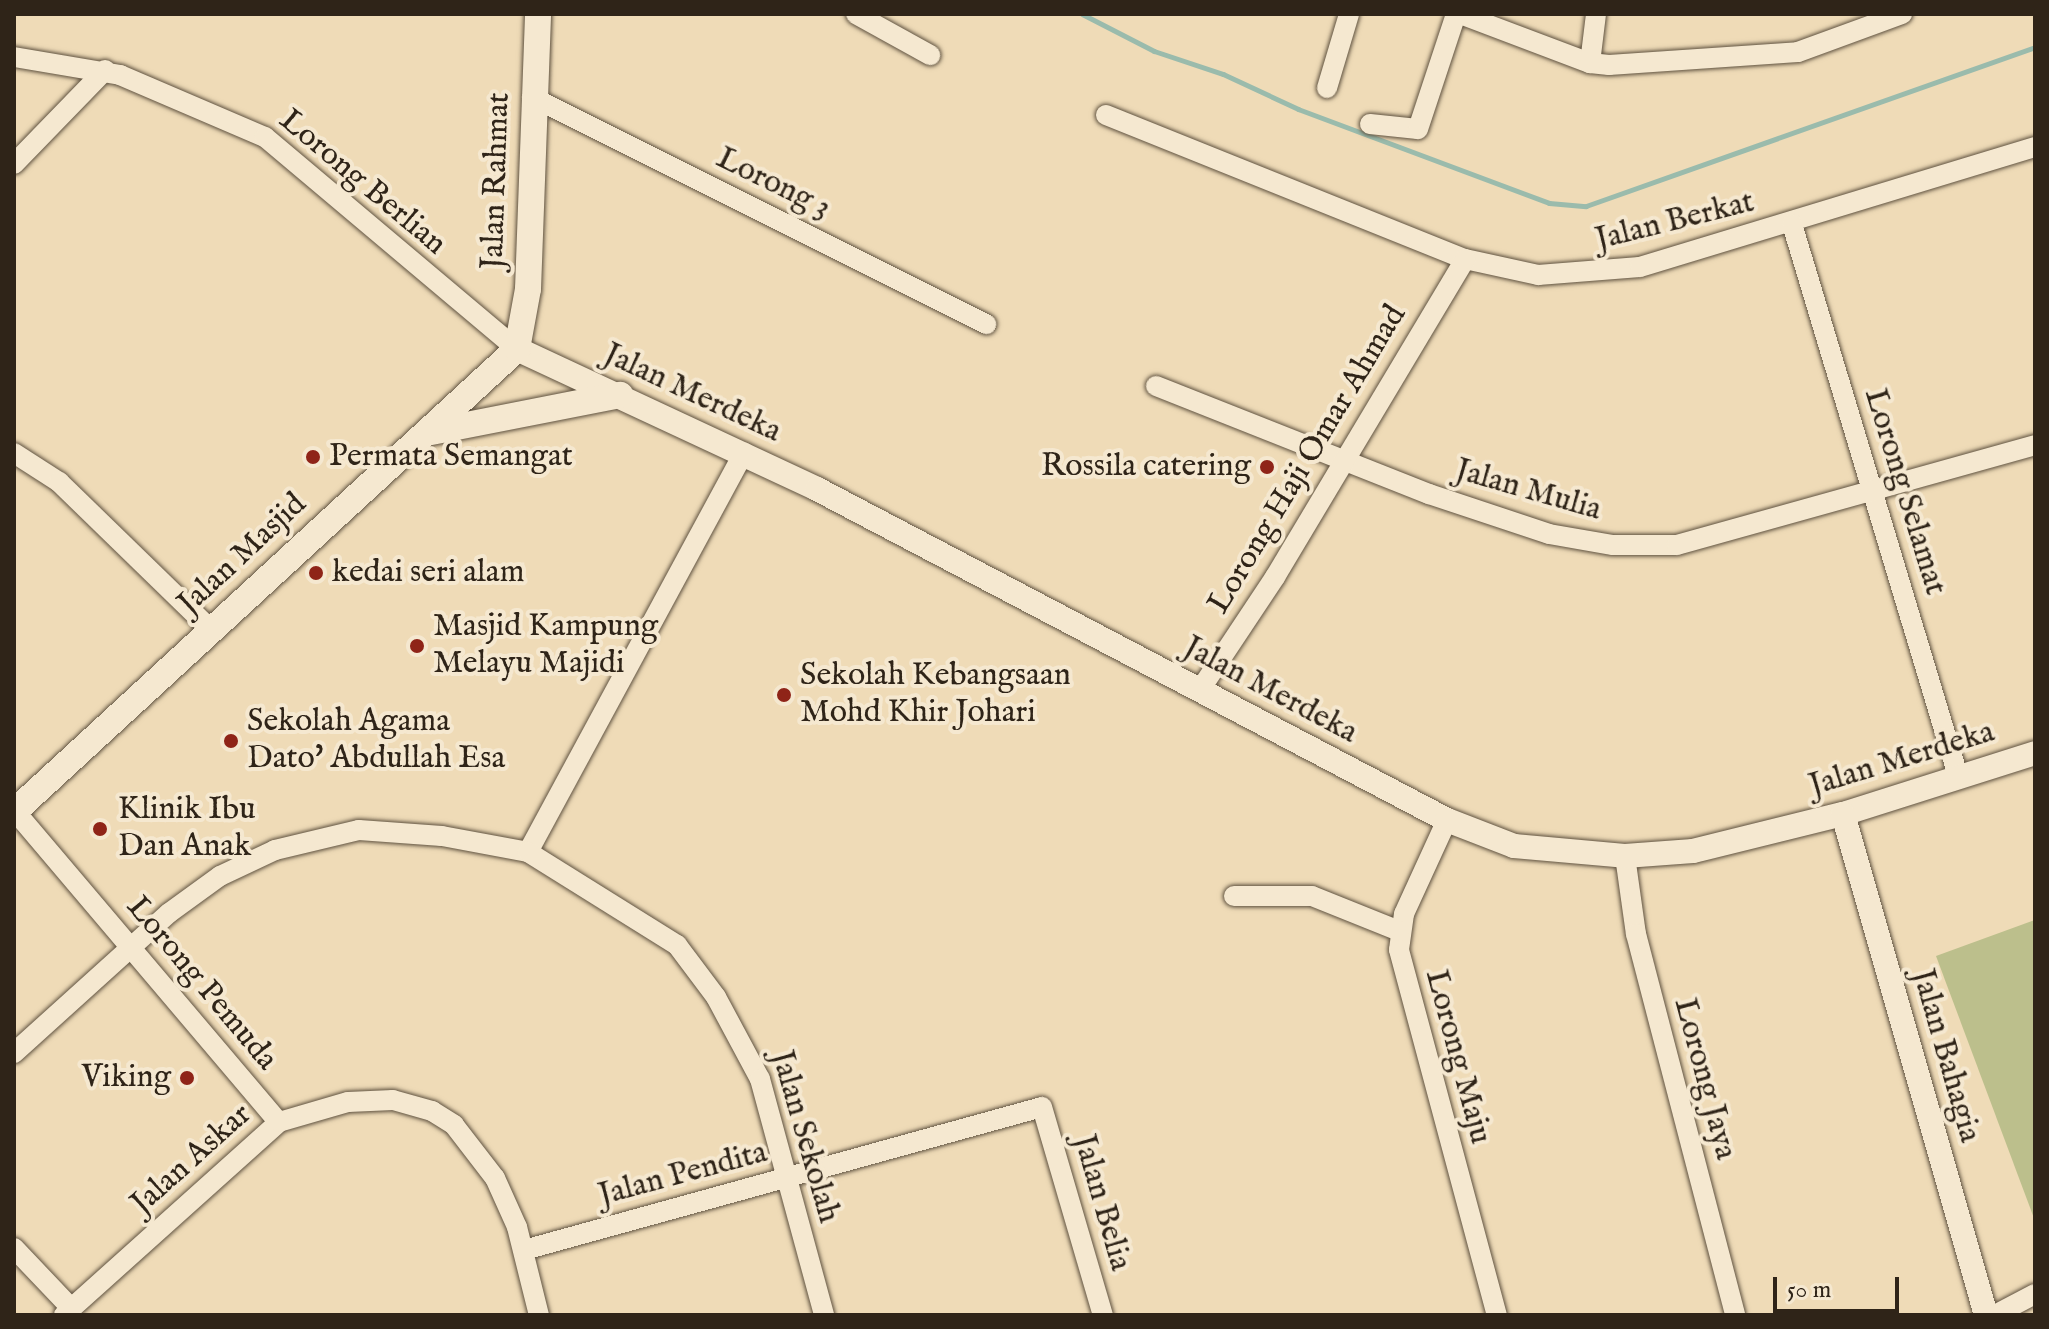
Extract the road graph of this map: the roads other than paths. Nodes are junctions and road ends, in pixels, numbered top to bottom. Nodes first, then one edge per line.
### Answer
1 (538, 14) edge
2 (856, 14) edge
3 (1349, 14) edge
4 (1458, 14) edge
5 (1596, 14) edge
6 (1902, 14) edge
7 (930, 55) dead end
8 (14, 57) edge
9 (1590, 63) junction
10 (105, 70) junction
11 (1327, 88) dead end
12 (532, 97) junction
13 (1106, 115) dead end
14 (1370, 124) dead end
15 (2035, 147) edge
16 (14, 164) edge
17 (1792, 224) junction
18 (1465, 259) junction
19 (986, 324) dead end
20 (517, 349) junction
21 (1156, 386) dead end
22 (620, 395) junction
23 (426, 433) junction
24 (2035, 445) edge
25 (14, 453) edge
26 (744, 453) junction
27 (1345, 462) junction
28 (1872, 492) junction
29 (211, 630) junction
30 (1200, 690) junction
31 (2035, 753) edge
32 (1958, 776) junction
33 (14, 811) edge
34 (1843, 814) junction
35 (1447, 820) junction
36 (528, 852) junction
37 (1625, 856) junction
38 (1234, 896) dead end
39 (1399, 931) junction
40 (129, 945) junction
41 (14, 1053) edge
42 (1042, 1107) joint
43 (279, 1122) junction
44 (787, 1178) junction
45 (14, 1248) edge
46 (524, 1250) junction
47 (2035, 1294) edge
48 (68, 1312) edge
49 (539, 1315) edge
50 (824, 1315) edge
51 (1103, 1315) edge
52 (1497, 1315) edge
53 (1735, 1315) edge
54 (1986, 1315) edge
55 (1995, 1315) edge

1 - 12 main road, Jalan Rahmat
2 - 7 street
3 - 11 street
4 - 9 street
4 - 14 street
5 - 9 street
6 - 9 street
8 - 10 street, Lorong Berlian
10 - 16 street
10 - 20 street, Lorong Berlian
12 - 19 street, Lorong 3
12 - 20 main road, Jalan Rahmat
13 - 18 street, Jalan Berkat
15 - 17 street, Jalan Berkat
17 - 18 street, Jalan Berkat
17 - 28 street, Lorong Selamat
18 - 27 street, Lorong Haji Omar Ahmad
20 - 22 street, Jalan Merdeka
20 - 23 main road, Jalan Masjid
21 - 27 street, Jalan Mulia
22 - 23 main road
22 - 26 street, Jalan Merdeka
23 - 29 main road, Jalan Masjid
24 - 28 street, Jalan Mulia
25 - 29 street
26 - 30 street, Jalan Merdeka
26 - 36 street
27 - 28 street, Jalan Mulia
27 - 30 street, Lorong Haji Omar Ahmad
28 - 32 street, Lorong Selamat
29 - 33 main road, Jalan Masjid
30 - 35 street, Jalan Merdeka
31 - 32 street, Jalan Merdeka
32 - 34 street, Jalan Merdeka
33 - 40 street, Lorong Pemuda
34 - 37 street, Jalan Merdeka
34 - 54 street, Jalan Bahagia
35 - 37 street, Jalan Merdeka
35 - 39 street, Lorong Maju
36 - 40 street, Jalan Sekolah
36 - 44 street, Jalan Sekolah
37 - 53 street, Lorong Jaya
38 - 39 street
39 - 52 street, Lorong Maju
40 - 41 street, Jalan Sekolah
40 - 43 street, Lorong Pemuda
42 - 44 street, Jalan Pendita
42 - 51 street, Jalan Belia
43 - 46 street, Jalan Askar
43 - 48 street, Jalan Askar
44 - 46 street, Jalan Pendita
44 - 50 street, Jalan Sekolah
45 - 48 street
46 - 49 street, Jalan Askar
47 - 55 street

